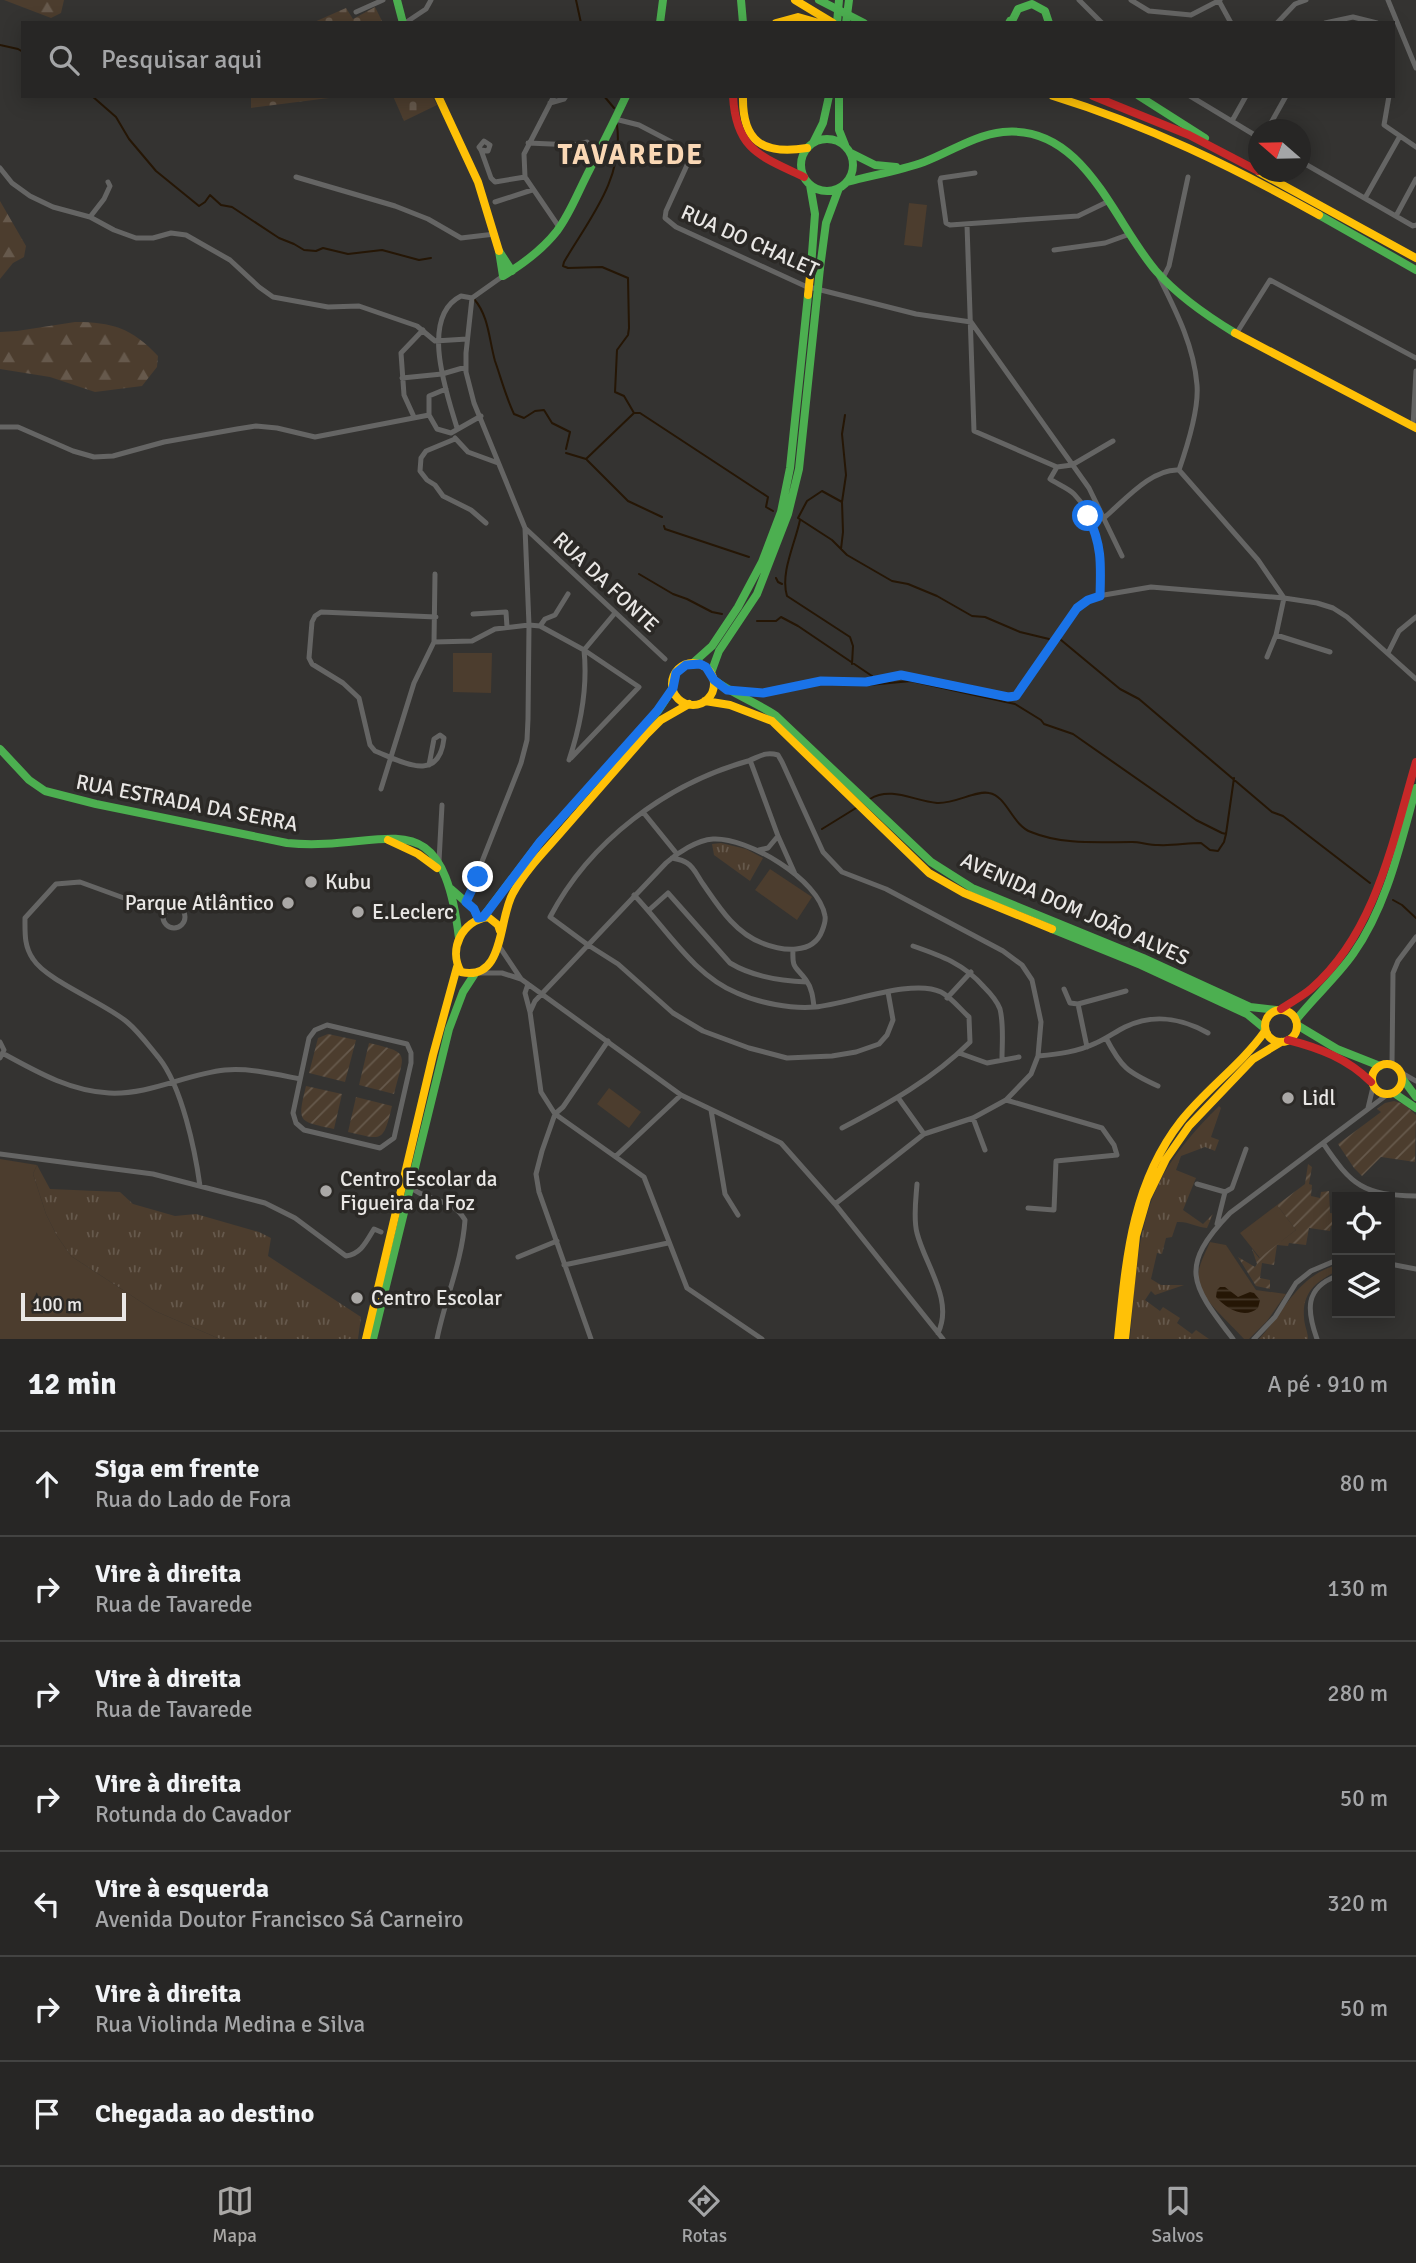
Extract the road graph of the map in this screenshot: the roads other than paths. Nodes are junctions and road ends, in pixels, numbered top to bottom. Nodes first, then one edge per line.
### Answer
1 (383, 0) edge
2 (397, 0) edge
3 (431, 0) edge
4 (663, 0) edge
5 (741, 0) edge
6 (794, 0) edge
7 (819, 0) edge
8 (839, 0) edge
9 (849, 0) edge
10 (1012, 0) edge
11 (1079, 0) edge
12 (1131, 0) edge
13 (1306, 0) edge
14 (1388, 0) edge
15 (1220, 1) edge
16 (1029, 2) edge
17 (356, 12) dead end
18 (1396, 16) junction
19 (1011, 20) edge
20 (403, 21) edge
21 (407, 21) edge
22 (660, 21) edge
23 (743, 21) edge
24 (783, 21) edge
25 (811, 21) edge
26 (831, 21) edge
27 (835, 21) edge
28 (846, 21) edge
29 (860, 21) edge
30 (1048, 21) edge
31 (1099, 21) edge
32 (1230, 21) edge
33 (1279, 21) edge
34 (1334, 21) edge
35 (1369, 21) edge
36 (1393, 21) edge
37 (1416, 68) edge
38 (439, 98) edge
39 (553, 98) edge
40 (565, 98) edge
41 (625, 98) edge
42 (733, 98) edge
43 (743, 98) edge
44 (829, 98) edge
45 (839, 98) edge
46 (1060, 98) edge
47 (1098, 98) edge
48 (1142, 98) edge
49 (1193, 98) edge
50 (1245, 98) edge
51 (1285, 98) edge
52 (1389, 98) edge
53 (550, 103) junction
54 (615, 119) junction
55 (1273, 119) edge
56 (1232, 121) junction
57 (1248, 131) edge
58 (1400, 136) junction
59 (1416, 137) edge
60 (528, 143) junction
61 (574, 145) dead end
62 (810, 145) junction
63 (845, 145) junction
64 (1414, 146) edge
65 (481, 150) dead end
66 (851, 153) junction
67 (1232, 157) junction
68 (1248, 165) edge
69 (1311, 167) edge
70 (0, 168) edge
71 (902, 168) junction
72 (975, 173) dead end
73 (296, 177) dead end
74 (525, 177) junction
75 (804, 177) junction
76 (1188, 177) dead end
77 (1416, 179) edge
78 (108, 182) dead end
79 (847, 182) junction
80 (1279, 182) edge
81 (810, 185) junction
82 (839, 188) junction
83 (532, 190) junction
84 (1365, 198) junction
85 (495, 202) dead end
86 (1107, 202) junction
87 (1396, 216) junction
88 (90, 218) junction
89 (967, 225) junction
90 (1416, 225) edge
91 (559, 227) junction
92 (495, 234) junction
93 (1130, 234) junction
94 (1054, 250) dead end
95 (499, 251) junction
96 (1416, 258) edge
97 (816, 267) junction
98 (1416, 270) edge
99 (512, 271) junction
100 (1160, 275) junction
101 (503, 276) junction
102 (813, 296) junction
103 (472, 298) junction
104 (971, 322) junction
105 (423, 330) junction
106 (1236, 334) junction
107 (467, 339) junction
108 (438, 342) junction
109 (1416, 358) edge
110 (466, 367) junction
111 (1416, 371) edge
112 (442, 374) junction
113 (402, 378) junction
114 (446, 388) junction
115 (429, 415) junction
116 (481, 416) junction
117 (414, 417) junction
118 (0, 427) edge
119 (1414, 427) edge
120 (457, 428) junction
121 (451, 433) junction
122 (455, 439) junction
123 (1113, 440) dead end
124 (498, 463) junction
125 (1072, 465) junction
126 (1057, 467) junction
127 (1180, 470) junction
128 (1105, 517) junction
129 (486, 523) dead end
130 (526, 528) junction
131 (1122, 556) dead end
132 (435, 574) dead end
133 (568, 594) dead end
134 (1100, 596) junction
135 (1284, 598) junction
136 (615, 613) junction
137 (473, 614) dead end
138 (436, 617) junction
139 (1416, 617) edge
140 (529, 625) junction
141 (540, 626) junction
142 (507, 628) junction
143 (1276, 635) junction
144 (434, 642) junction
145 (584, 650) junction
146 (1330, 652) dead end
147 (1388, 653) junction
148 (1267, 657) dead end
149 (664, 659) dead end
150 (692, 663) junction
151 (712, 676) junction
152 (1416, 679) edge
153 (673, 688) junction
154 (727, 690) junction
155 (705, 701) junction
156 (689, 704) junction
157 (0, 749) edge
158 (390, 757) junction
159 (750, 760) junction
160 (1416, 762) edge
161 (429, 765) junction
162 (1416, 788) edge
163 (381, 789) dead end
164 (442, 805) dead end
165 (643, 811) junction
166 (778, 836) junction
167 (759, 850) junction
168 (675, 856) junction
169 (439, 867) junction
170 (795, 874) junction
171 (451, 890) junction
172 (634, 895) junction
173 (466, 902) junction
174 (649, 910) junction
175 (164, 913) junction
176 (480, 917) junction
177 (500, 931) junction
178 (1416, 937) edge
179 (459, 938) junction
180 (588, 945) junction
181 (499, 946) junction
182 (914, 946) dead end
183 (793, 950) junction
184 (457, 967) junction
185 (971, 972) junction
186 (477, 974) junction
187 (521, 979) junction
188 (807, 982) junction
189 (528, 984) junction
190 (1064, 989) dead end
191 (1126, 991) dead end
192 (888, 992) junction
193 (542, 993) junction
194 (947, 998) junction
195 (1078, 1004) junction
196 (814, 1007) junction
197 (1279, 1009) junction
198 (530, 1012) junction
199 (1297, 1022) junction
200 (1265, 1030) junction
201 (1208, 1033) dead end
202 (1106, 1038) junction
203 (608, 1041) junction
204 (1285, 1041) junction
205 (0, 1042) edge
206 (1087, 1047) junction
207 (959, 1054) junction
208 (2, 1056) edge
209 (1038, 1056) junction
210 (1019, 1058) dead end
211 (1002, 1059) junction
212 (1392, 1065) junction
213 (1380, 1066) junction
214 (1401, 1075) junction
215 (300, 1079) junction
216 (1416, 1081) edge
217 (172, 1084) junction
218 (1372, 1084) junction
219 (1158, 1086) dead end
220 (1391, 1093) junction
221 (681, 1095) junction
222 (1416, 1097) edge
223 (899, 1099) junction
224 (1006, 1100) junction
225 (1368, 1108) junction
226 (1416, 1108) edge
227 (711, 1110) junction
228 (555, 1114) junction
229 (973, 1118) junction
230 (842, 1128) dead end
231 (924, 1134) junction
232 (1323, 1143) junction
233 (1246, 1149) dead end
234 (985, 1150) dead end
235 (0, 1154) edge
236 (616, 1156) junction
237 (917, 1184) dead end
238 (1197, 1184) dead end
239 (200, 1186) junction
240 (409, 1186) junction
241 (1225, 1192) junction
242 (1416, 1196) edge
243 (835, 1204) junction
244 (1028, 1208) dead end
245 (738, 1215) dead end
246 (1216, 1227) junction
247 (381, 1232) dead end
248 (556, 1241) junction
249 (668, 1242) junction
250 (518, 1257) dead end
251 (1332, 1262) edge
252 (564, 1265) junction
253 (1395, 1266) edge
254 (1416, 1269) edge
255 (1332, 1278) edge
256 (938, 1333) junction
257 (366, 1339) edge
258 (373, 1339) edge
259 (437, 1339) edge
260 (591, 1339) edge
261 (762, 1339) edge
262 (943, 1339) edge
263 (1118, 1339) edge
264 (1125, 1339) edge
265 (1233, 1339) edge
266 (1254, 1339) edge
267 (1317, 1339) edge

1 - 17 street
2 - 20 main road
3 - 21 street
4 - 22 main road
5 - 23 main road
6 - 26 main road
7 - 29 main road, bridge
8 - 27 main road
9 - 28 main road
10 - 19 main road
11 - 31 street
12 - 15 street
13 - 33 street
14 - 18 street
15 - 32 street
16 - 19 main road
16 - 30 main road
18 - 36 street
18 - 37 street
24 - 25 main road
34 - 35 street
38 - 92 main road
39 - 53 street
40 - 53 street
41 - 54 main road
42 - 75 main road
43 - 62 main road
44 - 62 main road
45 - 63 main road
46 - 98 main road
47 - 67 main road
48 - 67 main road
49 - 56 street
50 - 56 street
51 - 55 street
52 - 58 street
53 - 60 street
54 - 91 main road
54 - 104 street, RUA DO CHALET
56 - 57 street
58 - 64 street
58 - 84 street
59 - 64 street
60 - 61 street
60 - 74 street
62 - 63 main road
62 - 75 main road
63 - 66 main road
65 - 74 street
66 - 71 main road
66 - 79 main road
67 - 68 main road
69 - 84 street
70 - 88 street
71 - 79 main road
71 - 86 main road
72 - 89 street
73 - 92 street
74 - 83 street
75 - 81 main road
76 - 100 street
77 - 87 street
78 - 88 street
79 - 82 main road
80 - 96 main road
81 - 82 main road
81 - 97 main road
82 - 97 main road
83 - 85 street
83 - 91 street
84 - 87 street
86 - 89 street
86 - 93 main road
87 - 90 street
88 - 105 street
89 - 104 street
91 - 99 main road
92 - 95 main road
93 - 94 street
93 - 100 main road
95 - 99 main road
95 - 101 main road
97 - 102 main road, bridge
99 - 101 main road
100 - 106 main road
100 - 127 street
101 - 103 street
102 - 150 main road
102 - 151 main road
103 - 107 street
103 - 108 street
104 - 125 street
104 - 126 street
105 - 108 street
105 - 113 street
106 - 109 street
106 - 119 main road
107 - 108 street
107 - 110 street
108 - 112 street
110 - 112 street
110 - 116 street
111 - 119 street
112 - 113 street
112 - 114 street
113 - 117 street
114 - 115 street
114 - 120 street
115 - 117 street
115 - 121 street
116 - 120 street
116 - 124 street
117 - 118 street
120 - 121 street
121 - 122 street
122 - 124 street
122 - 129 street
123 - 125 street
124 - 130 street
125 - 126 street
125 - 128 street
126 - 134 street
127 - 128 street
127 - 135 street
128 - 131 street
130 - 136 street, RUA DA FONTE
130 - 140 street
132 - 138 street
133 - 141 street
134 - 135 street
134 - 154 street
135 - 143 street
135 - 147 street
136 - 145 street
136 - 149 street, RUA DA FONTE
137 - 142 street
138 - 144 street
138 - 158 street
139 - 147 street
140 - 141 street
140 - 142 street
140 - 173 street
141 - 145 street
142 - 144 street
143 - 146 street
143 - 148 street
144 - 158 street
145 - 145 street
147 - 152 street
150 - 151 main road
150 - 153 main road
151 - 154 main road, AVENIDA DOM JOÃO ALVES
151 - 155 main road
153 - 156 main road
153 - 176 main road
154 - 197 main road, AVENIDA DOM JOÃO ALVES
155 - 156 main road
155 - 200 main road, AVENIDA DOM JOÃO ALVES
156 - 177 main road
157 - 169 main road, RUA ESTRADA DA SERRA
158 - 161 street
158 - 163 street
159 - 165 street
159 - 166 street
159 - 209 street
160 - 197 main road
161 - 161 street
162 - 199 main road
164 - 169 street
165 - 168 street
165 - 180 street
166 - 167 street
166 - 170 street
167 - 168 street
167 - 170 street
168 - 172 street
168 - 183 street
169 - 171 main road, RUA ESTRADA DA SERRA
170 - 183 street
171 - 173 main road
171 - 179 main road
172 - 174 street
172 - 180 street
173 - 176 main road
174 - 188 street
174 - 196 street
175 - 175 street
175 - 217 street
176 - 177 main road
176 - 179 main road
177 - 181 main road
178 - 212 street
179 - 184 main road
180 - 192 street
180 - 193 street
181 - 186 main road
181 - 187 street
182 - 185 street
183 - 188 street
184 - 186 main road
184 - 257 main road
185 - 194 street
185 - 211 street
186 - 187 street
186 - 240 main road
187 - 189 street
188 - 196 street
189 - 193 street
189 - 198 street
190 - 195 street
191 - 195 street
192 - 194 street
192 - 196 street
193 - 198 street
193 - 203 street
194 - 207 street
195 - 206 street
197 - 199 main road
197 - 200 main road
198 - 228 street
199 - 204 main road
199 - 213 main road
200 - 204 main road
200 - 263 main road
201 - 202 street
202 - 206 street
202 - 219 street
203 - 221 street
203 - 228 street
204 - 218 main road
204 - 264 main road
205 - 208 street
206 - 209 street
207 - 211 street
207 - 223 street
208 - 217 street
209 - 224 street
210 - 211 street
212 - 213 main road
212 - 214 main road
213 - 218 main road
214 - 216 street
214 - 220 main road
214 - 222 main road
215 - 215 street
215 - 217 street
217 - 239 street
218 - 220 main road
218 - 225 street
220 - 225 street
220 - 226 main road
221 - 227 street
221 - 236 street
223 - 230 street
223 - 231 street
224 - 229 street
224 - 244 street
225 - 232 street
227 - 243 street
227 - 245 street
228 - 236 street
228 - 248 street
229 - 231 street
229 - 234 street
231 - 243 street
232 - 242 street
232 - 246 street
233 - 241 street
235 - 239 street
236 - 249 street
237 - 256 street
238 - 241 street
239 - 247 street
240 - 258 main road
240 - 259 street
241 - 246 street
243 - 256 street
246 - 265 street
248 - 250 street
248 - 252 street
249 - 252 street
249 - 261 street
251 - 266 street
252 - 260 street
253 - 254 street
255 - 267 street
256 - 262 street

